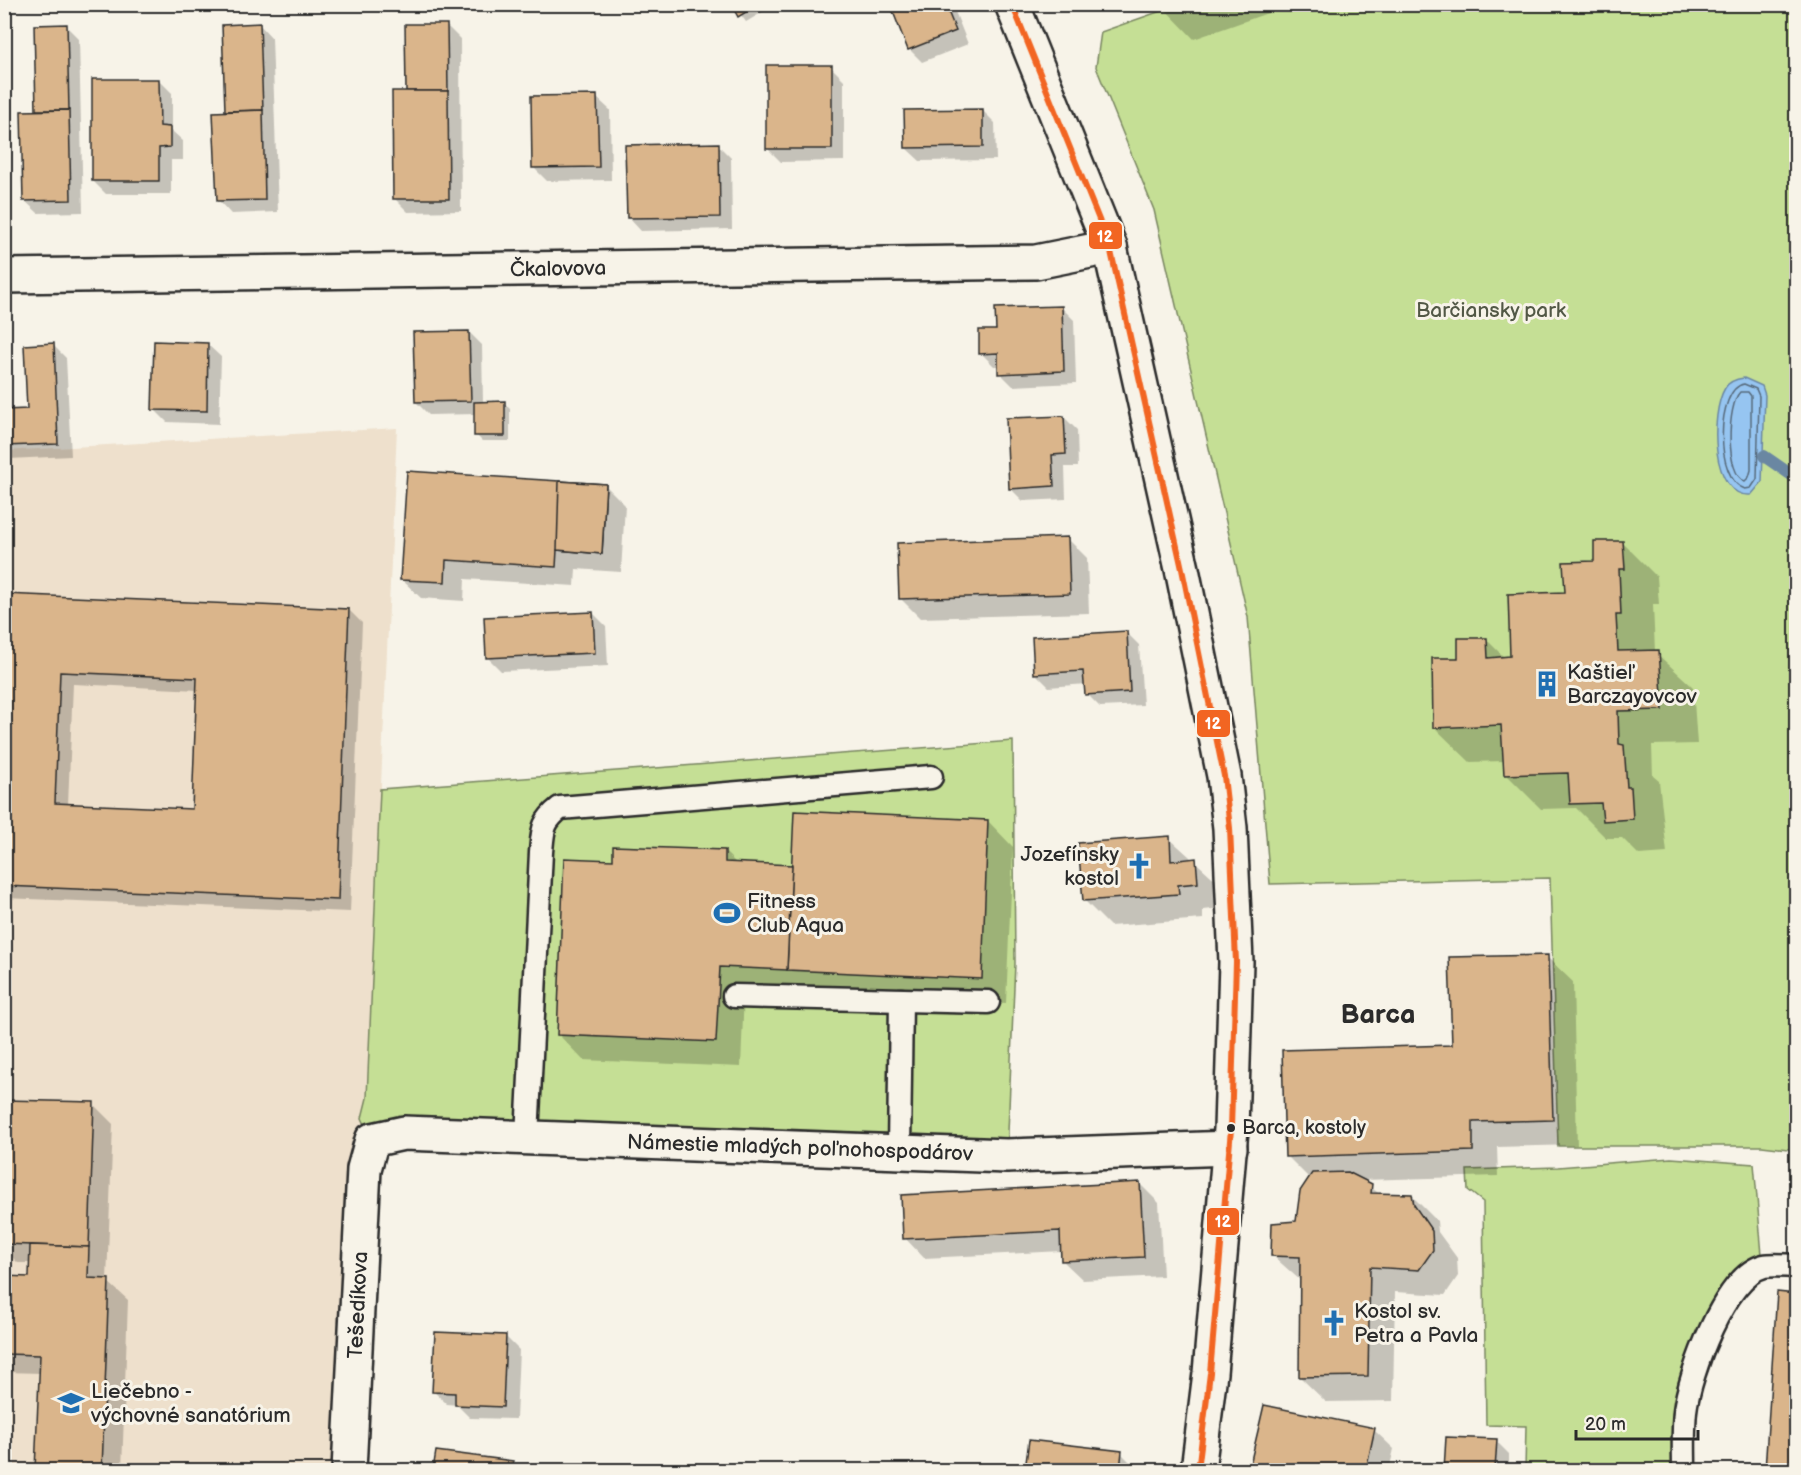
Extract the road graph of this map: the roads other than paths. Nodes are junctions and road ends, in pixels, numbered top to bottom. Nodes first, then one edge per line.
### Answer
1 (1012, 4) edge
2 (1110, 247) junction
3 (4, 276) edge
4 (931, 777) dead end
5 (734, 996) dead end
6 (901, 1000) junction
7 (988, 1002) dead end
8 (527, 1137) junction
9 (372, 1140) joint
10 (1230, 1148) junction
11 (899, 1150) junction
12 (1797, 1266) edge
13 (349, 1470) edge
14 (1198, 1470) edge
15 (1684, 1470) edge

1 - 2 street
2 - 3 street, Čkalovova
2 - 10 street
4 - 8 lane
5 - 6 lane
6 - 7 lane
6 - 11 lane
8 - 9 street, Námestie mladých poľnohospodárov
8 - 11 street, Námestie mladých poľnohospodárov
9 - 13 street, Tešedíkova
10 - 11 street, Námestie mladých poľnohospodárov
10 - 14 street
12 - 15 lane

